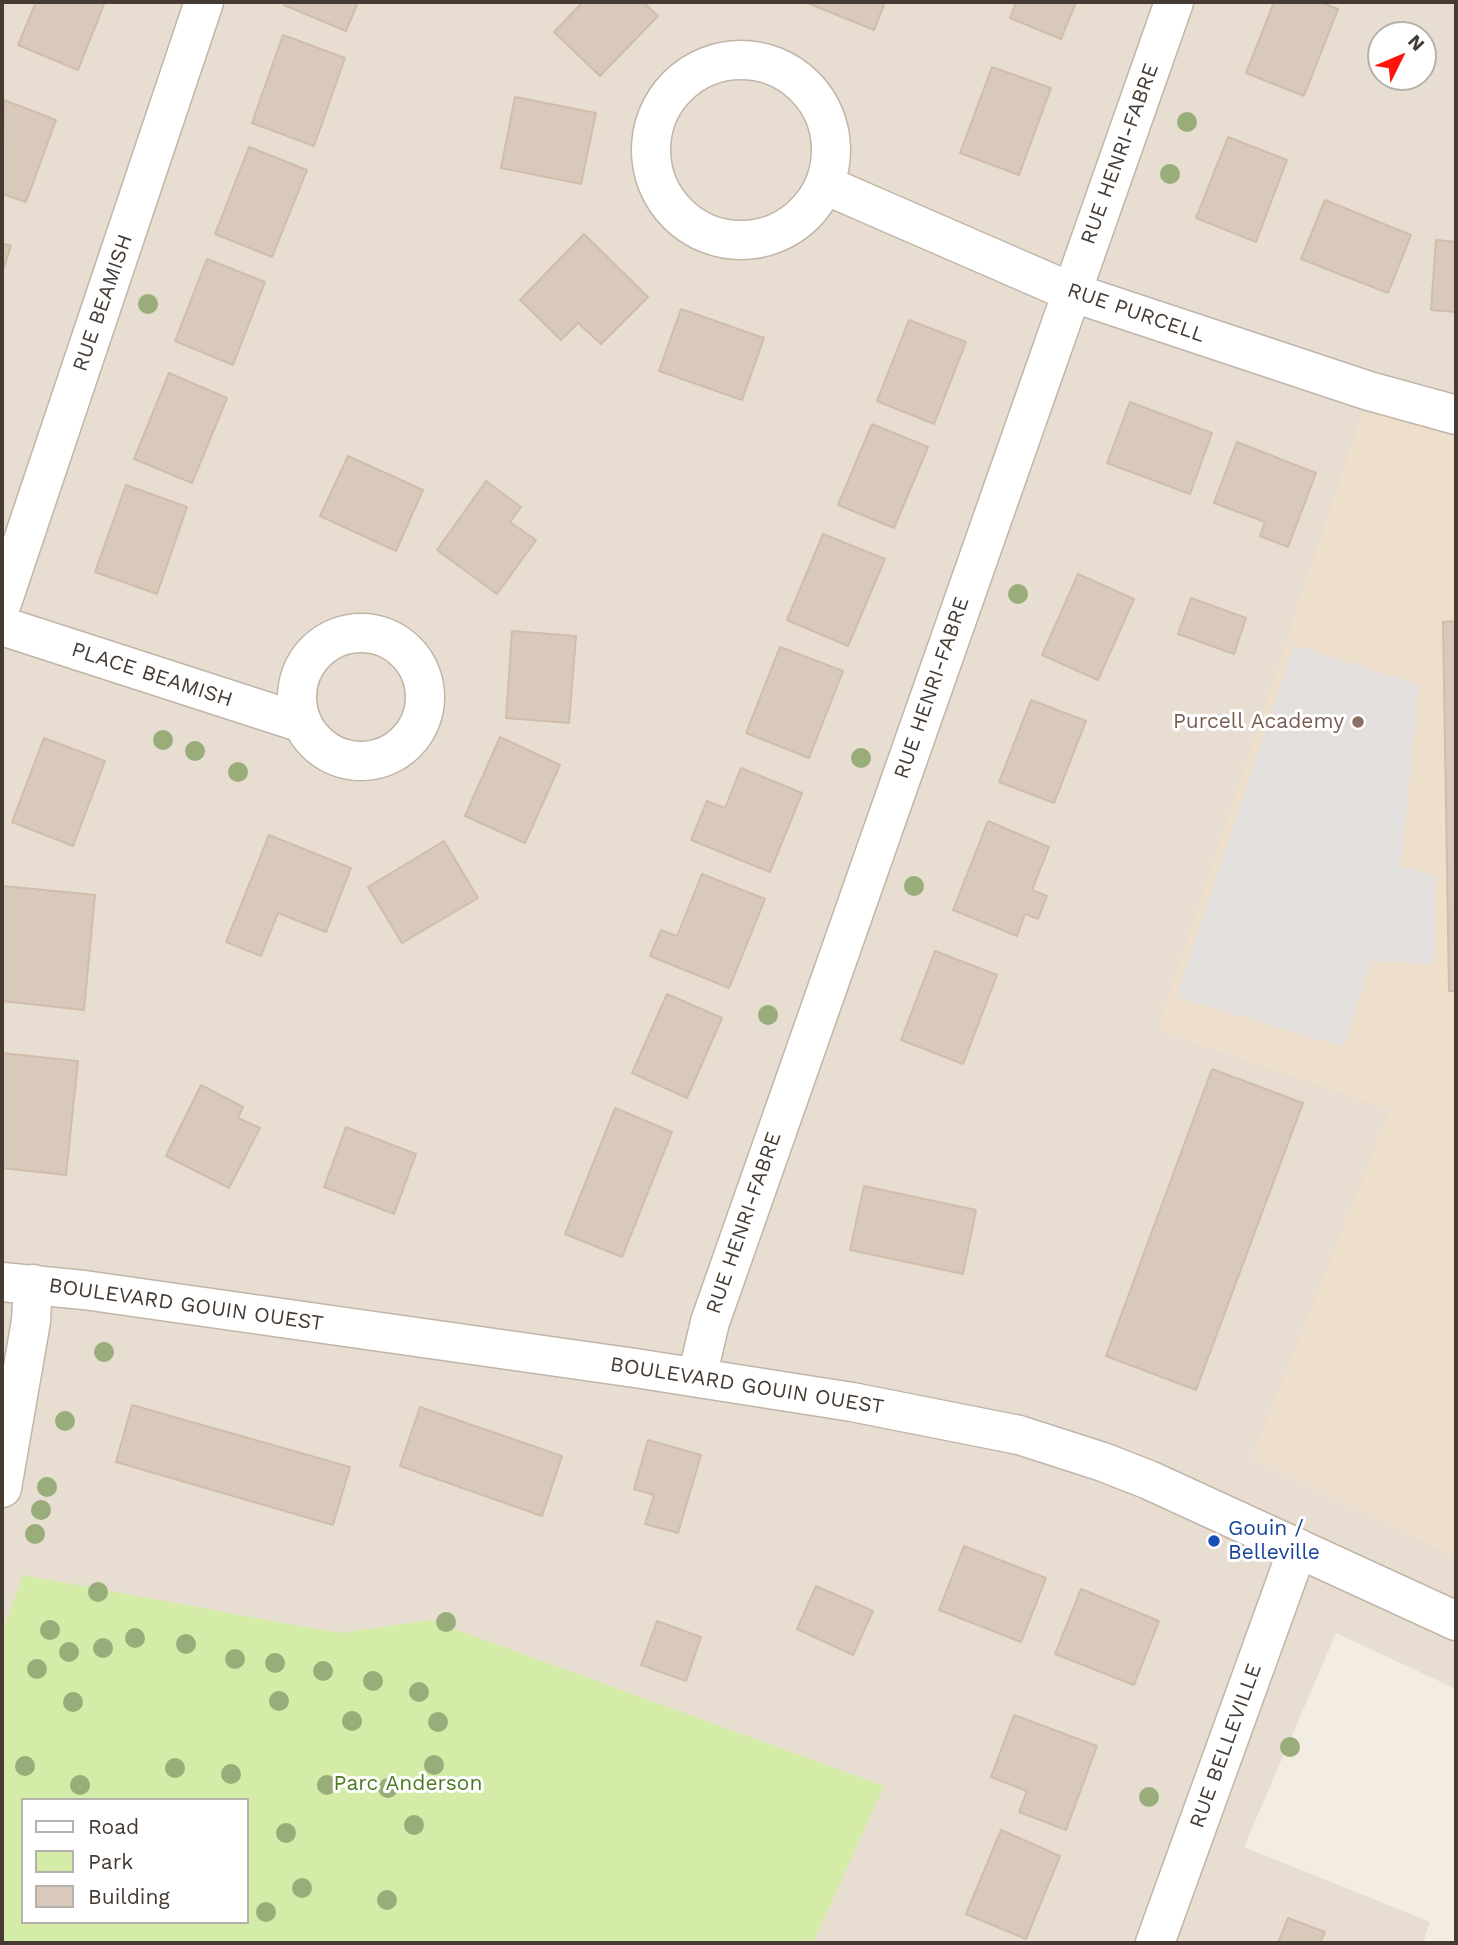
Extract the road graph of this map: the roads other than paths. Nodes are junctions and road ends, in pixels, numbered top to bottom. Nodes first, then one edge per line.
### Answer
1 (204, 2) edge
2 (1174, 2) edge
3 (825, 185) junction
4 (1071, 292) junction
5 (1456, 415) edge
6 (2, 603) edge
7 (2, 626) edge
8 (302, 723) dead end
9 (17, 1283) edge
10 (697, 1377) junction
11 (2, 1488) edge
12 (1298, 1548) junction
13 (1456, 1621) edge
14 (1155, 1943) edge

1 - 6 street, RUE BEAMISH
2 - 4 street, RUE HENRI-FABRE
3 - 3 street
3 - 4 street, RUE PURCELL
4 - 5 street, RUE PURCELL
4 - 10 street, RUE HENRI-FABRE
7 - 8 street, PLACE BEAMISH
9 - 10 street, BOULEVARD GOUIN OUEST
9 - 11 street
10 - 12 street, BOULEVARD GOUIN OUEST
12 - 13 street, BOULEVARD GOUIN OUEST
12 - 14 street, RUE BELLEVILLE

